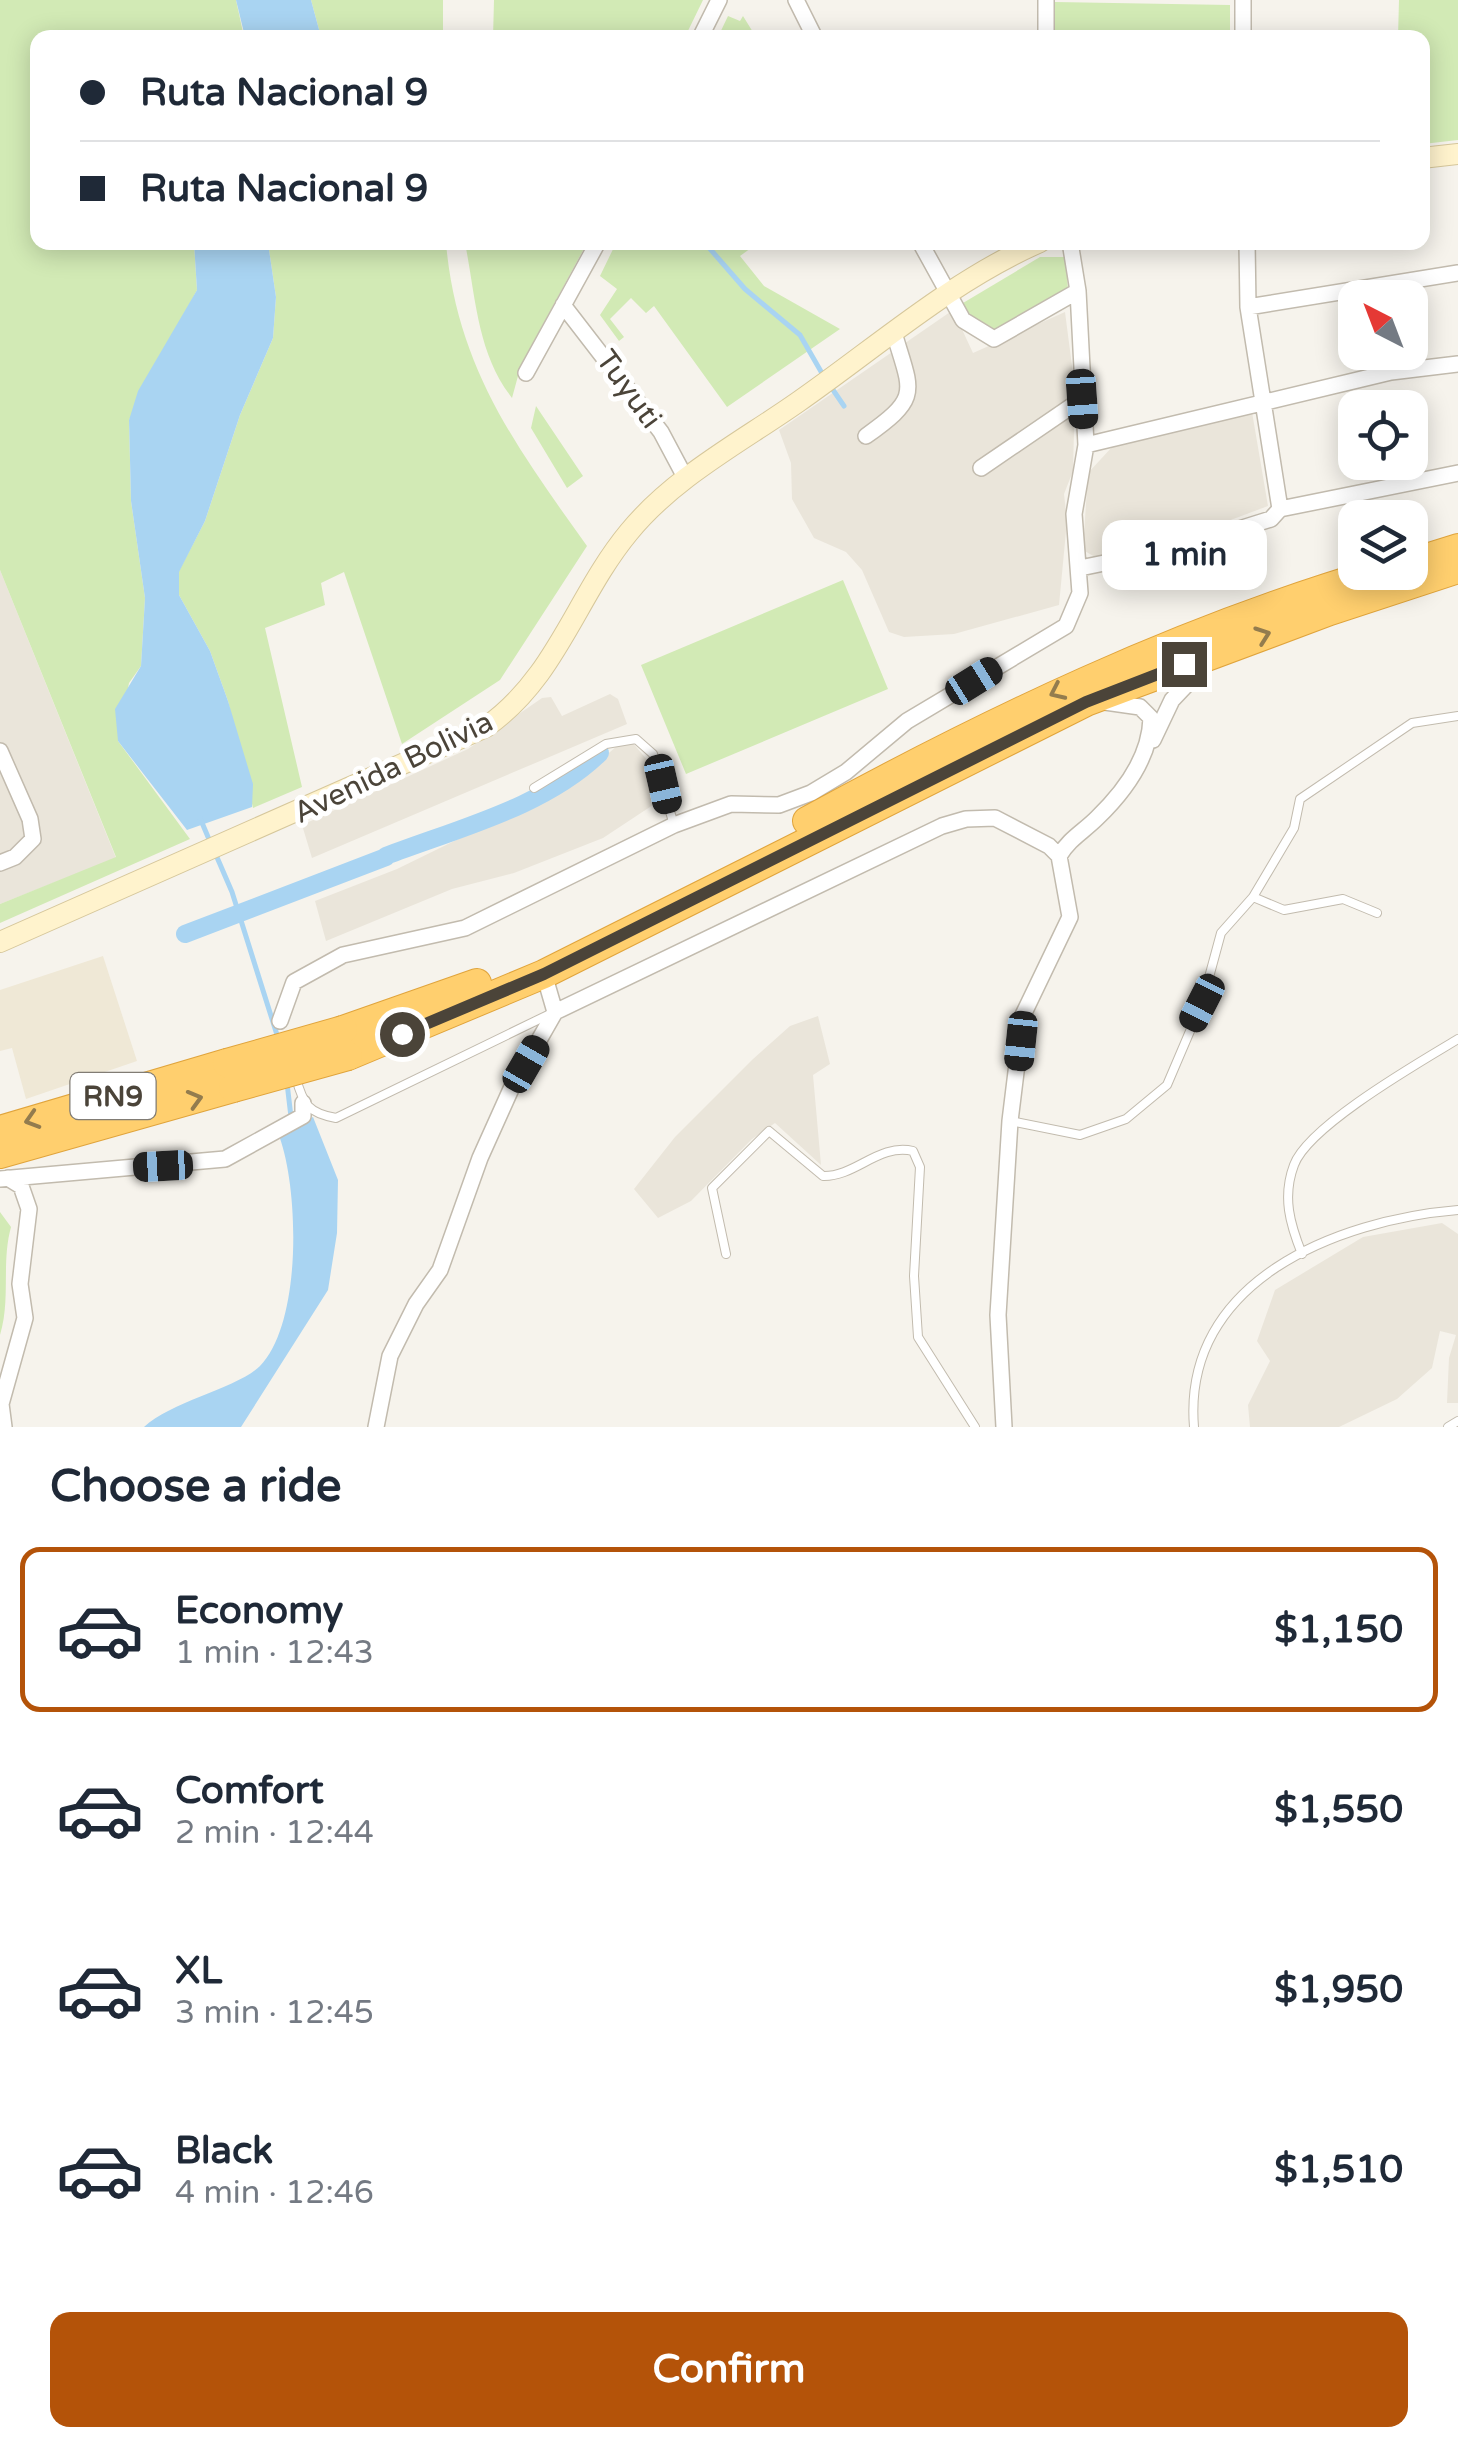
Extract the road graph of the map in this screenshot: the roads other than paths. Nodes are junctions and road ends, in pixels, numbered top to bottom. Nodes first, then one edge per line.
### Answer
1 (719, 0) edge
2 (796, 0) edge
3 (1046, 0) edge
4 (1243, 0) edge
5 (704, 30) edge
6 (811, 30) edge
7 (1046, 30) edge
8 (1244, 30) edge
9 (1458, 154) edge
10 (1430, 157) edge
11 (594, 250) edge
12 (924, 250) edge
13 (1026, 250) edge
14 (1071, 250) edge
15 (1246, 250) edge
16 (1458, 273) edge
17 (1078, 291) junction
18 (947, 294) junction
19 (563, 305) junction
20 (1248, 306) junction
21 (894, 333) junction
22 (1458, 364) edge
23 (526, 373) dead end
24 (1082, 399) junction
25 (1262, 403) junction
26 (866, 436) dead end
27 (1086, 445) junction
28 (981, 468) dead end
29 (1458, 473) edge
30 (686, 479) junction
31 (1280, 508) junction
32 (1458, 548) edge
33 (1428, 557) edge
34 (1080, 568) junction
35 (1458, 569) edge
36 (1338, 586) edge
37 (1218, 652) junction
38 (1086, 702) junction
39 (1458, 716) edge
40 (1150, 745) junction
41 (0, 752) edge
42 (534, 788) dead end
43 (674, 825) junction
44 (1059, 856) junction
45 (0, 863) edge
46 (1253, 897) junction
47 (1377, 913) dead end
48 (0, 942) edge
49 (544, 974) junction
50 (555, 1012) junction
51 (280, 1021) joint
52 (1458, 1039) edge
53 (346, 1043) junction
54 (230, 1076) junction
55 (303, 1103) junction
56 (1010, 1121) junction
57 (0, 1130) edge
58 (3, 1170) edge
59 (1458, 1210) edge
60 (726, 1254) dead end
61 (1302, 1254) junction
62 (1458, 1422) edge
63 (4, 1427) edge
64 (376, 1427) edge
65 (975, 1427) edge
66 (1004, 1427) edge
67 (1194, 1427) edge
68 (1448, 1427) edge

1 - 5 street
2 - 6 street
3 - 7 street
4 - 8 street
9 - 10 street
11 - 19 street
12 - 18 street
13 - 18 street, Avenida Bolivia
14 - 17 street
15 - 20 street
16 - 20 street
17 - 18 street
17 - 24 street
18 - 21 street, Avenida Bolivia
19 - 23 street
19 - 30 street, Tuyuti
20 - 25 street
21 - 26 street
21 - 30 street, Avenida Bolivia
22 - 25 street
24 - 27 street
24 - 28 street
25 - 27 street
25 - 31 street
27 - 34 street
29 - 31 street
30 - 48 street, Avenida Bolivia
31 - 34 street
32 - 33 highway
34 - 43 street
37 -> 35 highway, RN9
36 -> 53 highway, RN9
37 - 38 highway, RN9
37 - 40 street
38 - 40 street
38 - 49 highway, RN9
39 - 46 lane
40 - 44 street
41 - 45 street
42 - 43 lane
43 - 51 street
44 - 50 street
44 - 56 street
46 - 47 lane
46 - 56 lane
49 - 50 street
49 - 53 highway, RN9
50 - 55 lane
50 - 64 street
51 - 55 lane
52 - 61 lane
53 - 54 highway, RN9, bridge
54 -> 57 highway, RN9
58 -> 54 highway, RN9
55 - 58 street
56 - 66 street
58 - 63 street
59 - 61 lane
60 - 65 lane
61 - 67 lane
62 - 68 lane

